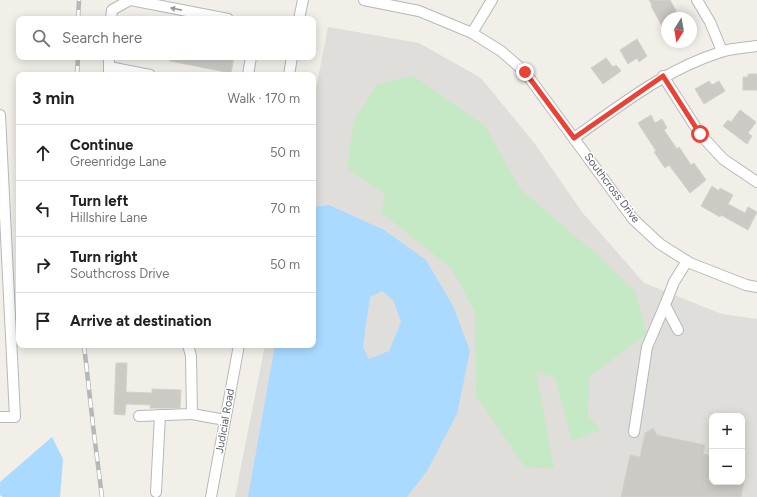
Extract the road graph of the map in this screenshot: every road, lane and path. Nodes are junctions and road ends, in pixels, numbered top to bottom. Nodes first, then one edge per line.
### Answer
1 (130, 0) edge
2 (303, 0) edge
3 (364, 0) edge
4 (492, 0) edge
5 (697, 0) edge
6 (111, 16) edge
7 (213, 16) edge
8 (300, 16) edge
9 (472, 33) junction
10 (757, 46) edge
11 (722, 51) junction
12 (250, 60) edge
13 (292, 60) edge
14 (109, 66) edge
15 (136, 72) edge
16 (248, 72) edge
17 (290, 72) edge
18 (663, 76) junction
19 (0, 116) edge
20 (574, 138) junction
21 (757, 182) edge
22 (687, 261) junction
23 (757, 287) edge
24 (665, 305) junction
25 (678, 330) dead end
26 (189, 348) edge
27 (238, 348) edge
28 (192, 414) junction
29 (160, 415) junction
30 (139, 416) dead end
31 (0, 417) edge
32 (225, 420) junction
33 (634, 432) dead end
34 (156, 492) dead end
35 (211, 497) edge

1 - 6 street
7 -> 1 street
2 - 8 street
3 - 9 street, Southcross Drive
4 - 9 street
5 - 11 street
9 - 20 street, Southcross Drive
10 - 11 street
11 - 18 street
12 - 16 street
13 - 17 street
14 - 15 street
18 - 20 street
18 - 21 street
19 - 31 street
20 - 22 street, Southcross Drive
22 - 23 street, Southcross Drive
22 - 24 street
24 - 25 street
24 - 33 street
26 - 28 street
27 - 32 street, Judicial Road
28 - 29 street
28 - 32 street
29 - 30 street
29 - 34 street
32 - 35 street, Judicial Road

